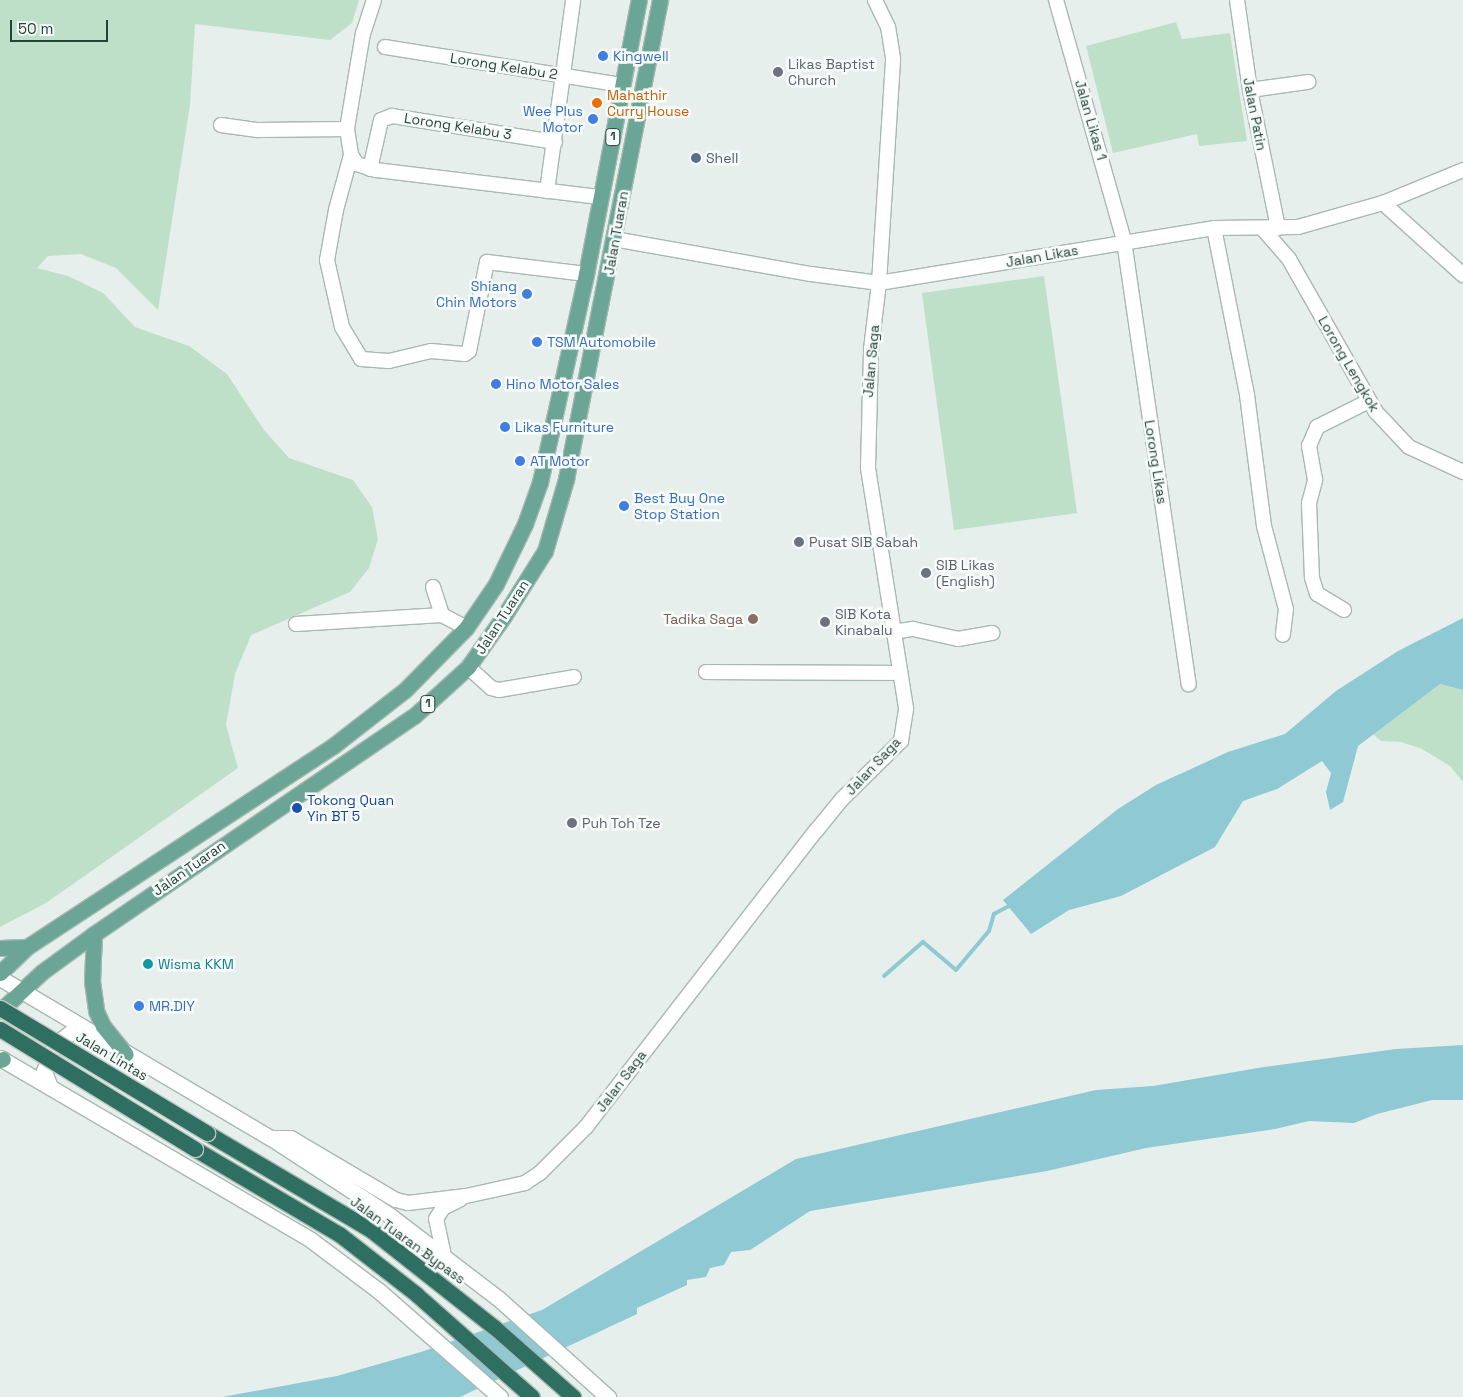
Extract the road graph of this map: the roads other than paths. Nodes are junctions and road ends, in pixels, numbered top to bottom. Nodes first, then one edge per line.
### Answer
1 (374, 0) edge
2 (573, 0) edge
3 (639, 0) edge
4 (660, 0) edge
5 (875, 0) edge
6 (1056, 0) edge
7 (1237, 0) edge
8 (385, 47) dead end
9 (563, 76) junction
10 (1308, 82) dead end
11 (622, 86) junction
12 (1250, 90) junction
13 (221, 125) dead end
14 (347, 129) junction
15 (554, 142) junction
16 (351, 155) junction
17 (370, 169) junction
18 (1463, 170) edge
19 (547, 191) junction
20 (600, 197) junction
21 (1383, 203) junction
22 (1214, 228) junction
23 (1262, 228) junction
24 (1278, 228) junction
25 (614, 239) junction
26 (1124, 241) junction
27 (586, 274) junction
28 (1463, 276) edge
29 (879, 282) junction
30 (1370, 401) junction
31 (547, 452) junction
32 (1463, 472) edge
33 (432, 587) dead end
34 (1344, 610) dead end
35 (442, 615) junction
36 (296, 624) dead end
37 (466, 628) junction
38 (893, 632) junction
39 (992, 633) dead end
40 (1283, 635) dead end
41 (468, 667) junction
42 (706, 672) dead end
43 (900, 673) junction
44 (574, 677) dead end
45 (1189, 684) dead end
46 (260, 792) junction
47 (274, 810) junction
48 (94, 934) junction
49 (26, 947) junction
50 (0, 948) edge
51 (0, 973) edge
52 (0, 978) edge
53 (22, 991) junction
54 (0, 1009) edge
55 (0, 1030) edge
56 (86, 1030) junction
57 (126, 1054) junction
58 (1, 1059) edge
59 (50, 1087) junction
60 (207, 1133) joint
61 (271, 1138) junction
62 (466, 1196) junction
63 (444, 1256) junction
64 (495, 1393) edge
65 (532, 1397) edge
66 (573, 1397) edge
67 (608, 1397) edge

1 - 14 street
2 - 9 street
3 - 11 main road, Jalan Tuaran / 1
4 - 25 main road, Jalan Tuaran / 1
5 - 29 street, Jalan Saga
6 - 26 street, Jalan Likas 1
7 - 12 street, Jalan Patin
8 - 9 street, Lorong Kelabu 2
9 - 11 street, Lorong Kelabu 2
9 - 15 street
10 - 12 street
11 - 20 main road, Jalan Tuaran / 1
12 - 24 street, Jalan Patin
13 - 14 street
14 - 16 street
15 - 17 street, Lorong Kelabu 3
15 - 19 street
16 - 17 street
16 - 27 street
17 - 19 street
18 - 21 street, Jalan Likas
19 - 20 street
20 - 27 main road, Jalan Tuaran / 1
21 - 24 street, Jalan Likas
21 - 28 street
22 - 23 street, Jalan Likas
22 - 26 street, Jalan Likas
22 - 40 street
23 - 24 street, Jalan Likas
23 - 30 street, Lorong Lengkok
25 - 29 street, Jalan Likas
25 - 31 main road
25 - 41 main road, Jalan Tuaran / 1
26 - 29 street, Jalan Likas
26 - 45 street, Lorong Likas
27 - 31 main road, Jalan Tuaran / 1
29 - 38 street, Jalan Saga
30 - 32 street, Lorong Lengkok
30 - 34 street
31 - 37 main road, Jalan Tuaran / 1
33 - 35 street
35 - 36 street
35 - 37 street
37 - 46 main road, Jalan Tuaran / 1
38 - 39 street
38 - 43 street, Jalan Saga
41 - 44 street
41 - 47 main road, Jalan Tuaran / 1
42 - 43 street
43 - 62 street, Jalan Saga
46 - 47 main road
46 - 49 main road, Jalan Tuaran / 1
47 - 48 main road, Jalan Tuaran / 1
48 - 53 main road, Jalan Tuaran / 1
48 - 57 main road
49 - 50 main road
49 - 51 main road, Jalan Tuaran / 1
52 - 53 street
53 - 54 main road, Jalan Tuaran / 1
53 - 56 street
54 - 60 highway, Jalan Lintas, bridge
55 - 65 highway, bridge
56 - 57 street
56 - 59 street
57 - 61 street
58 - 59 street
59 - 64 street
60 - 66 highway, Jalan Tuaran Bypass
61 - 62 street, Jalan Saga
61 - 63 street
62 - 63 street, Jalan Saga
63 - 67 street

